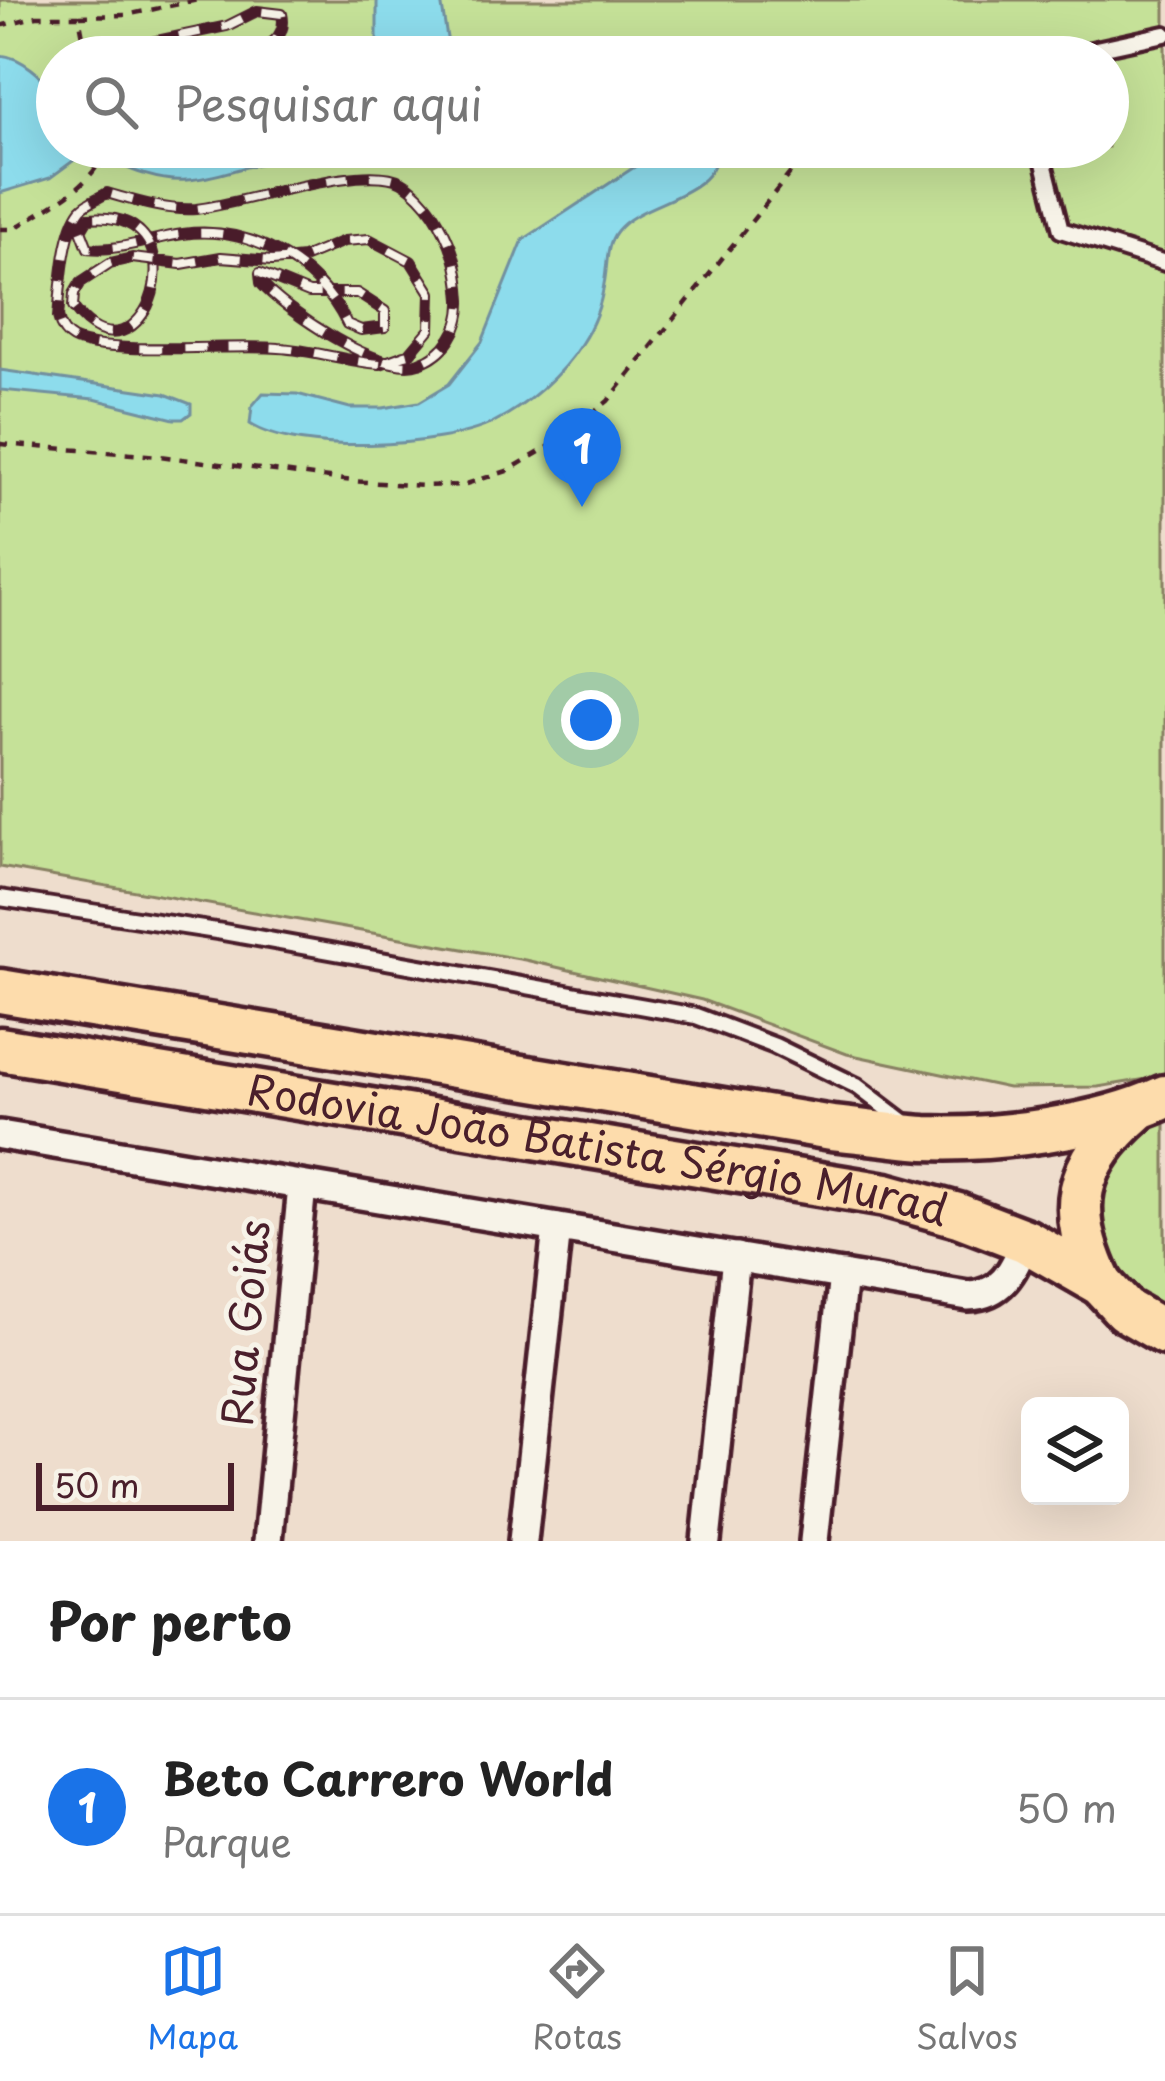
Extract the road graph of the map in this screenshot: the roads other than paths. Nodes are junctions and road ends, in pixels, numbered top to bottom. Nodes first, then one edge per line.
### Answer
1 (1165, 34) edge
2 (1129, 42) edge
3 (1045, 168) edge
4 (1165, 263) edge
5 (0, 898) edge
6 (0, 991) edge
7 (0, 1049) edge
8 (1150, 1104) edge
9 (0, 1136) edge
10 (925, 1138) junction
11 (302, 1186) junction
12 (556, 1228) junction
13 (1026, 1241) junction
14 (736, 1257) junction
15 (843, 1275) junction
16 (1101, 1284) junction
17 (1164, 1334) edge
18 (268, 1541) edge
19 (523, 1541) edge
20 (706, 1541) edge
21 (814, 1541) edge

1 - 2 lane
3 - 4 lane
5 - 10 lane
6 - 10 main road, Rodovia João Batista Sérgio Murad
7 - 13 main road, Rodovia João Batista Sérgio Murad
8 - 10 main road, Rodovia João Batista Sérgio Murad
8 - 16 main road
9 - 11 street
11 - 12 street
11 - 18 street, Rua Goiás
12 - 14 street
12 - 19 street
13 - 15 street
13 - 16 main road, Rodovia João Batista Sérgio Murad
14 - 15 street
14 - 20 street
15 - 21 street
16 - 17 main road, Rodovia João Batista Sérgio Murad

